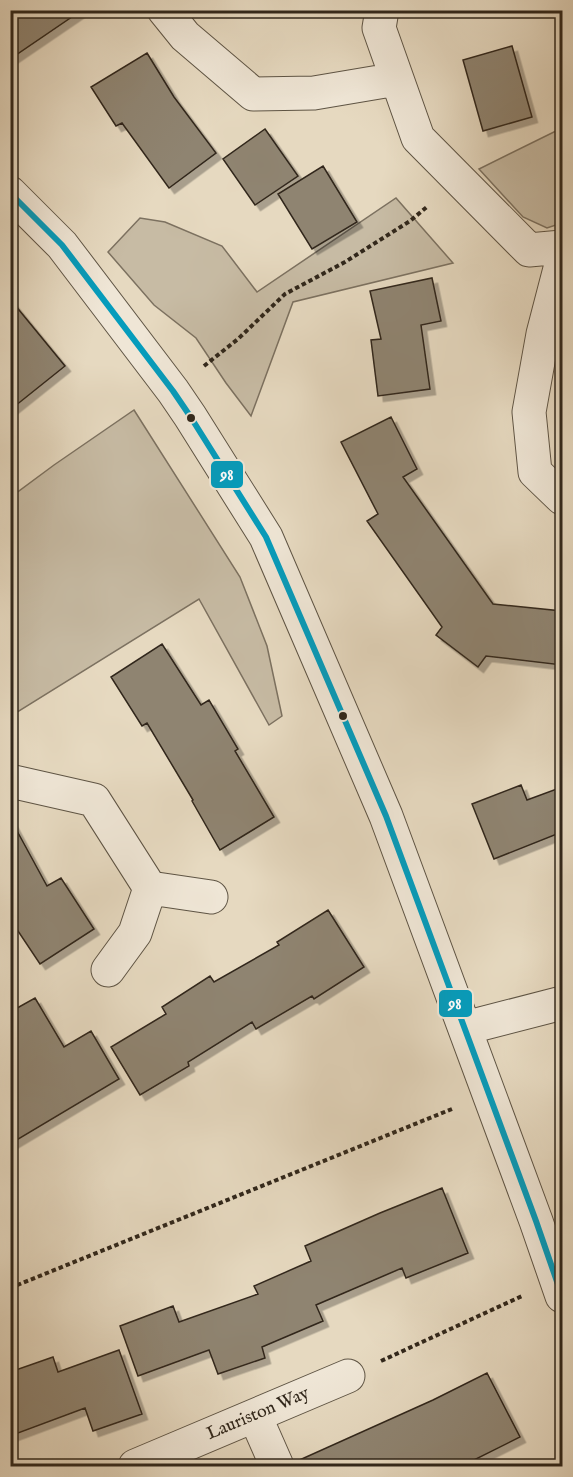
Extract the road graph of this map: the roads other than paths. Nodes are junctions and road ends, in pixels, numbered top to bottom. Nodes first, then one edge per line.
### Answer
1 (164, 10) edge
2 (382, 10) edge
3 (397, 79) junction
4 (10, 192) edge
5 (562, 247) edge
6 (562, 261) edge
7 (562, 498) edge
8 (10, 781) edge
9 (150, 888) junction
10 (211, 897) dead end
11 (108, 970) dead end
12 (562, 1003) edge
13 (465, 1028) junction
14 (560, 1288) edge
15 (348, 1376) road end
16 (255, 1416) junction
17 (135, 1467) edge
18 (277, 1467) edge

1 - 3 street
2 - 3 street
3 - 5 street
4 - 13 street
6 - 7 street
8 - 9 street
9 - 10 street
9 - 11 street
12 - 13 street
13 - 14 street
15 - 16 street, Lauriston Way
16 - 17 street, Lauriston Way
16 - 18 street

